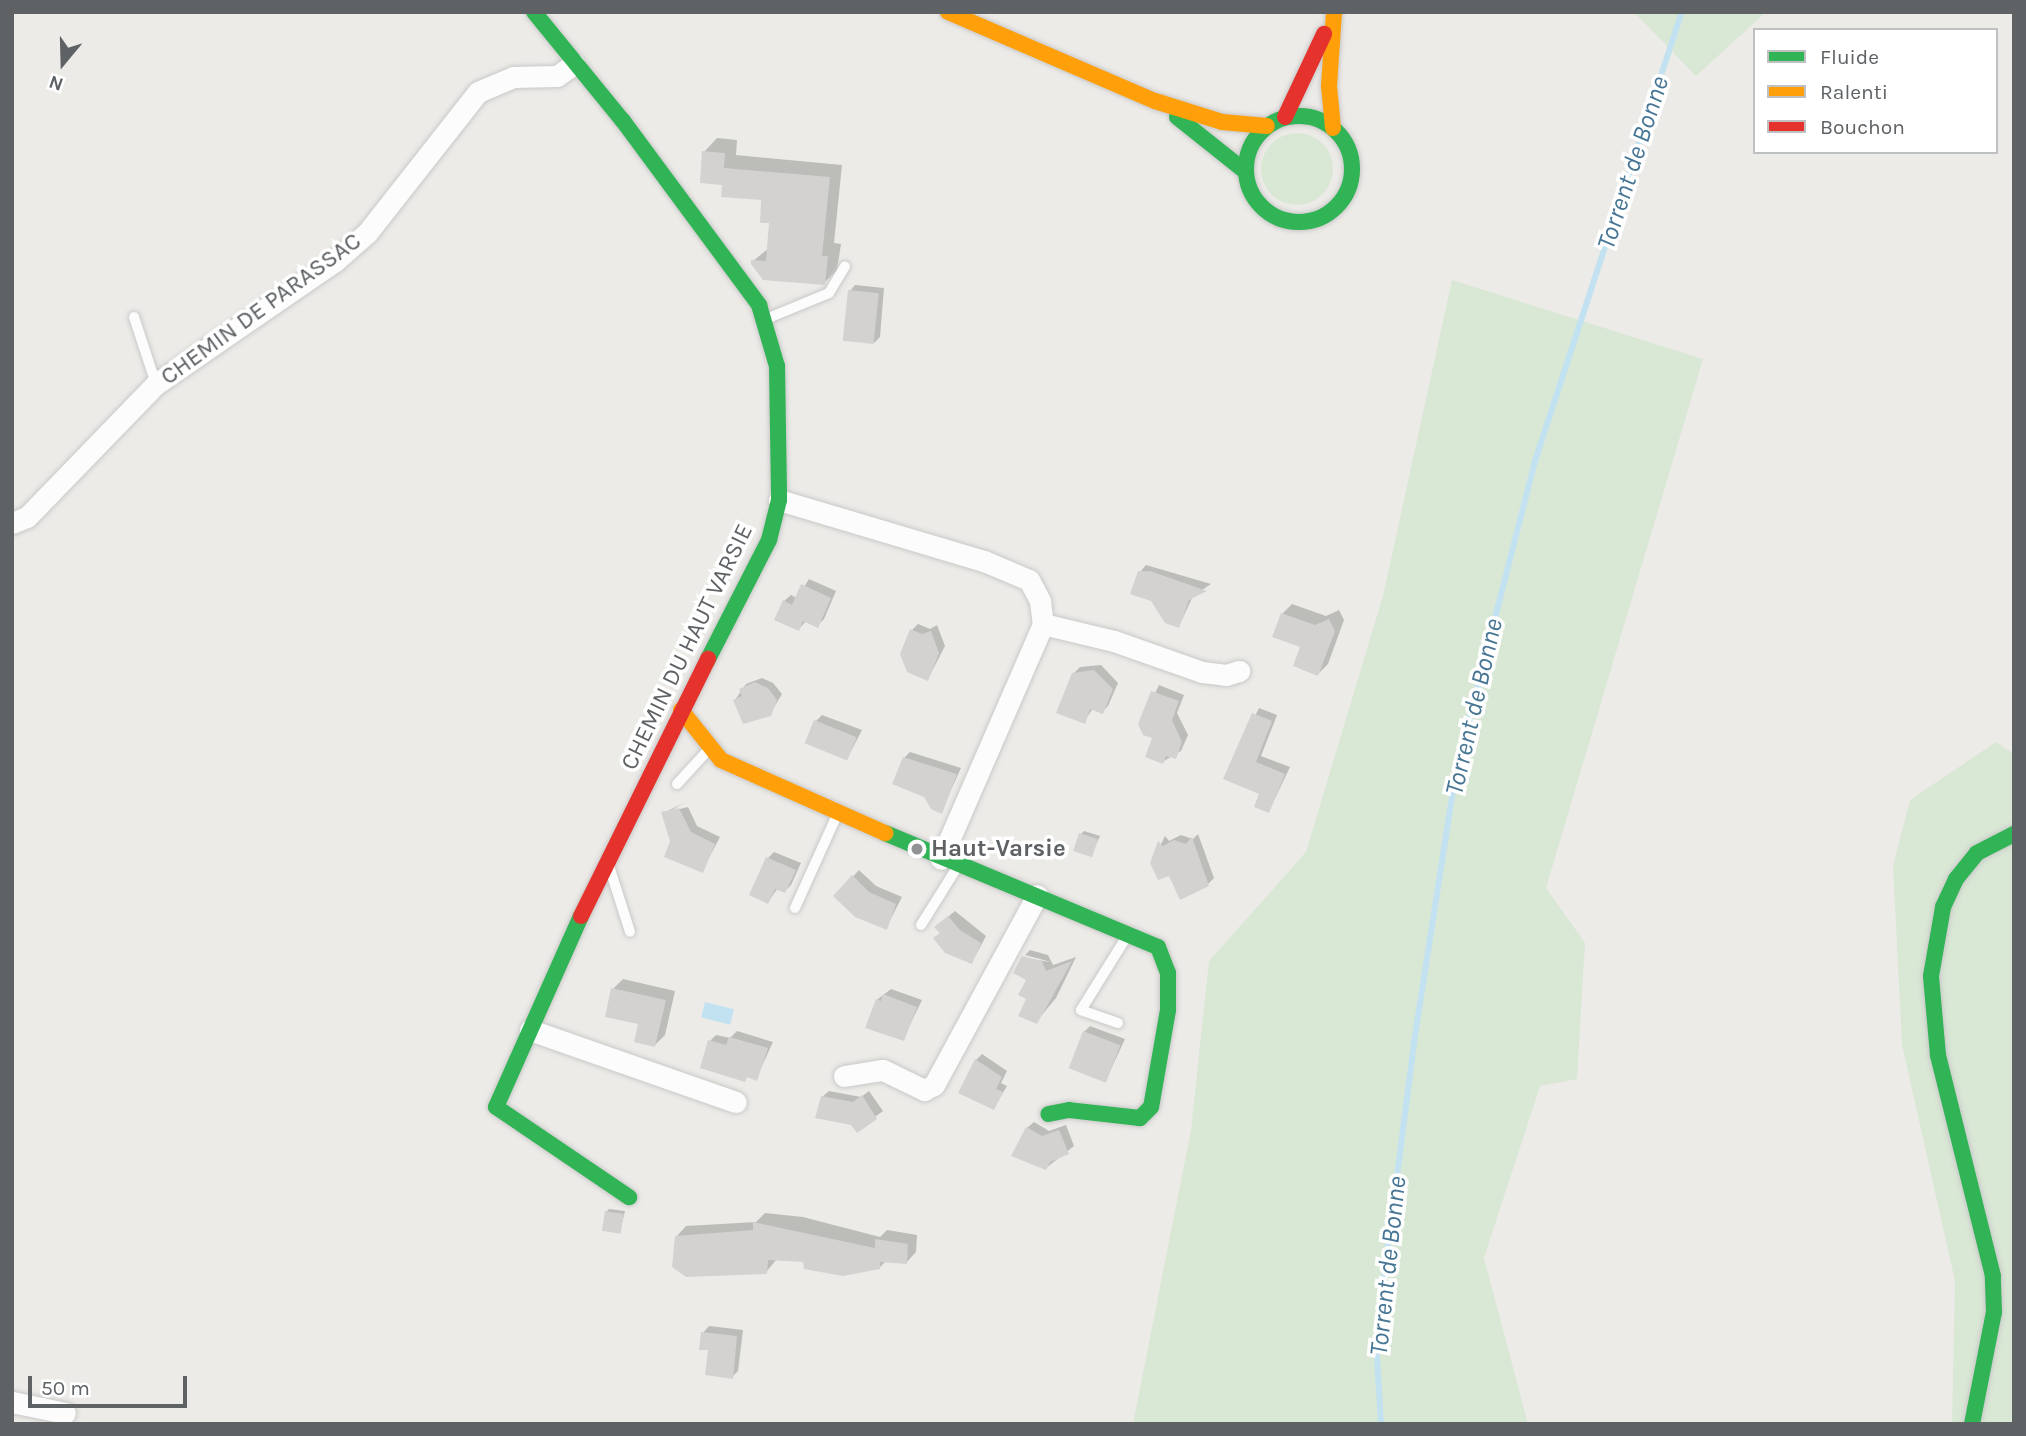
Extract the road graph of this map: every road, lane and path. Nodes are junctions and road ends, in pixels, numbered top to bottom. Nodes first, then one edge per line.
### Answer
1 (534, 12) edge
2 (948, 12) edge
3 (1333, 12) edge
4 (574, 64) junction
5 (1155, 101) junction
6 (1285, 117) junction
7 (1267, 126) junction
8 (1334, 128) junction
9 (1245, 171) junction
10 (845, 266) dead end
11 (134, 317) dead end
12 (764, 319) junction
13 (156, 384) junction
14 (779, 500) junction
15 (12, 523) edge
16 (1043, 624) junction
17 (1239, 670) dead end
18 (681, 710) junction
19 (710, 748) junction
20 (677, 783) dead end
21 (837, 815) junction
22 (2014, 834) edge
23 (606, 860) junction
24 (950, 862) junction
25 (1037, 895) junction
26 (795, 908) dead end
27 (921, 925) dead end
28 (631, 932) dead end
29 (1128, 934) junction
30 (1118, 1023) dead end
31 (530, 1030) junction
32 (844, 1076) dead end
33 (736, 1102) dead end
34 (1048, 1114) dead end
35 (629, 1196) dead end
36 (12, 1402) edge
37 (65, 1413) dead end
38 (1972, 1424) edge

1 - 4 street, CHEMIN DU HAUT VARSIE
2 - 5 street
3 - 6 street
3 - 8 street
4 - 12 street, CHEMIN DU HAUT VARSIE
4 - 13 street, CHEMIN DE PARASSAC
5 - 7 street
5 - 9 street
6 - 7 street
6 - 8 street
7 - 9 street
8 - 9 street
10 - 12 lane
11 - 13 lane
12 - 14 street, CHEMIN DU HAUT VARSIE
13 - 15 street, CHEMIN DE PARASSAC
14 - 16 street
14 - 18 street, CHEMIN DU HAUT VARSIE
16 - 17 street
16 - 24 street
18 - 19 street
18 - 23 street, CHEMIN DU HAUT VARSIE
19 - 20 lane
19 - 21 street
21 - 24 street
21 - 26 lane
22 - 38 street
23 - 28 lane
23 - 31 street, CHEMIN DU HAUT VARSIE
24 - 25 street
24 - 27 lane
25 - 29 street
25 - 32 street
29 - 30 lane
29 - 34 street
31 - 33 street
31 - 35 street, CHEMIN DU HAUT VARSIE
36 - 37 street

